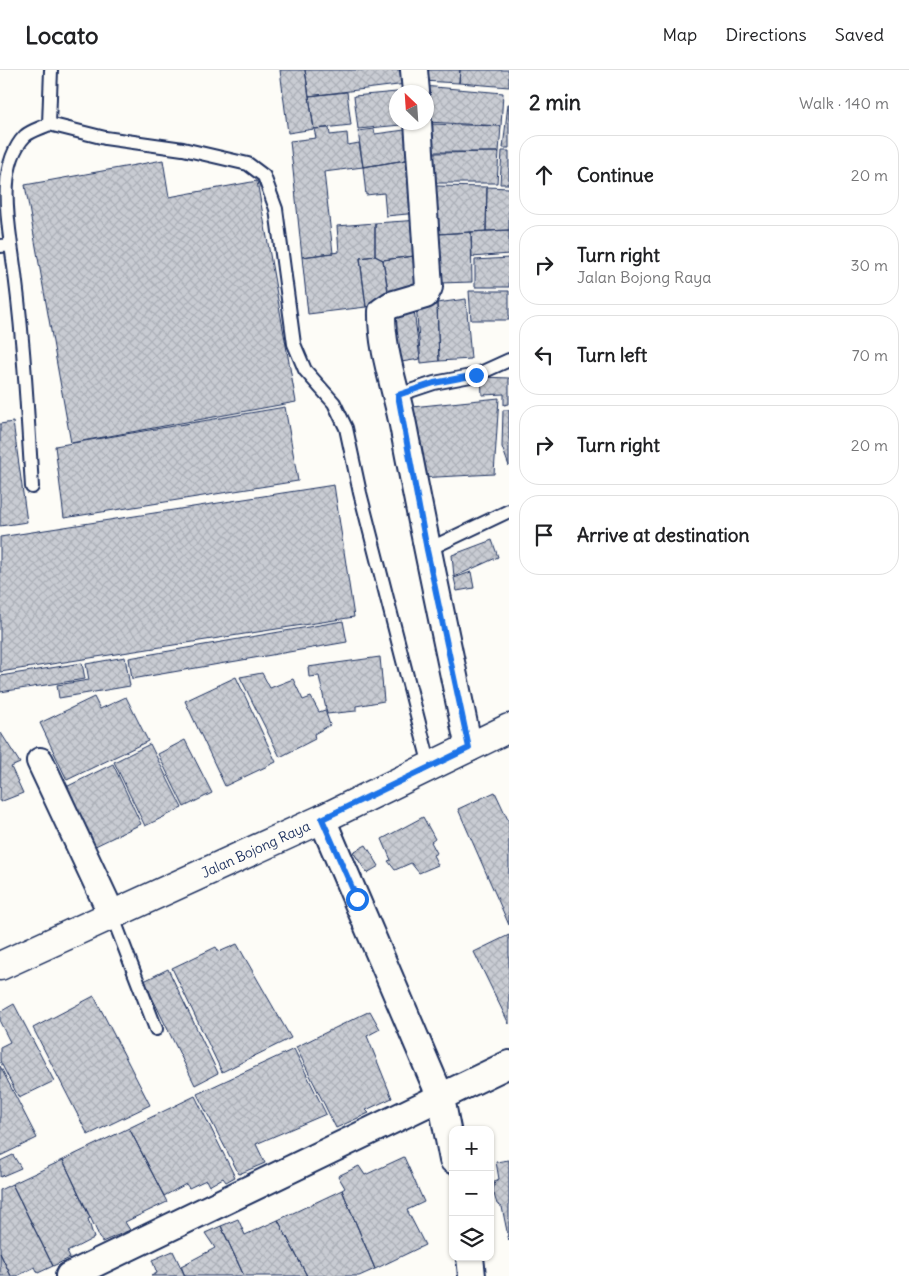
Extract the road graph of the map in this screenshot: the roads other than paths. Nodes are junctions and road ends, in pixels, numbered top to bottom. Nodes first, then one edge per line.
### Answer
1 (51, 70) edge
2 (414, 70) edge
3 (415, 85) edge
4 (50, 124) junction
5 (419, 130) edge
6 (6, 245) edge
7 (509, 360) edge
8 (398, 395) junction
9 (32, 486) dead end
10 (509, 512) edge
11 (427, 550) junction
12 (509, 728) edge
13 (469, 748) junction
14 (40, 761) dead end
15 (430, 766) junction
16 (322, 819) junction
17 (112, 915) junction
18 (0, 966) edge
19 (156, 1029) dead end
20 (509, 1064) edge
21 (441, 1098) junction
22 (449, 1139) edge
23 (470, 1261) edge
24 (70, 1276) edge
25 (472, 1276) edge

1 - 4 lane
2 - 3 street
4 - 6 lane
4 - 15 lane
5 - 8 street
6 - 9 lane
7 - 8 lane
8 - 11 street
10 - 11 lane
11 - 13 street
12 - 13 street, Jalan Bojong Raya
13 - 15 street, Jalan Bojong Raya
14 - 17 street
15 - 16 street, Jalan Bojong Raya
16 - 17 street, Jalan Bojong Raya
16 - 21 street
17 - 18 street, Jalan Bojong Raya
17 - 19 lane
20 - 21 street
21 - 22 street
21 - 24 street
23 - 25 street

